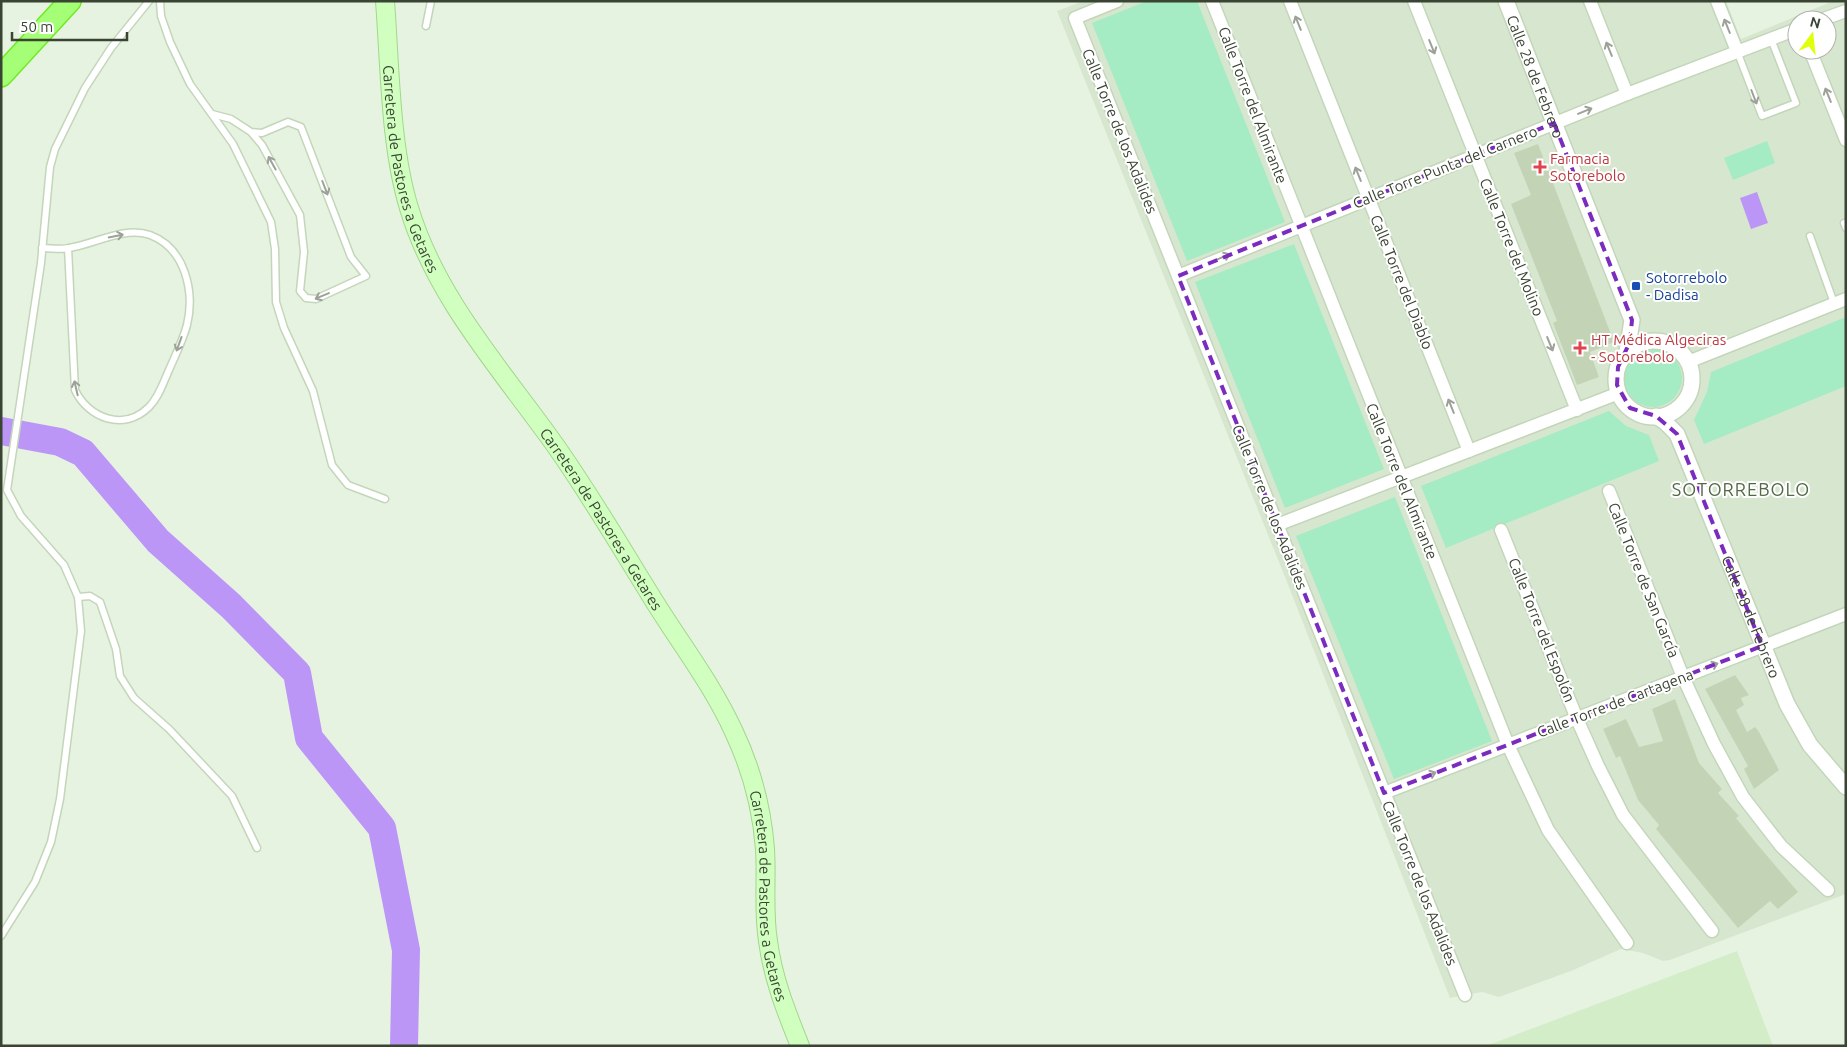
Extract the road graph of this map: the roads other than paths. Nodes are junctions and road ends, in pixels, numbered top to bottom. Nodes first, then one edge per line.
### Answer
1 (54, 1) edge
2 (70, 1) edge
3 (149, 1) edge
4 (160, 1) edge
5 (385, 1) edge
6 (430, 1) edge
7 (1117, 1) edge
8 (1212, 1) edge
9 (1290, 1) edge
10 (1414, 1) edge
11 (1506, 1) edge
12 (1590, 1) edge
13 (1717, 1) edge
14 (426, 26) dead end
15 (1787, 33) edge
16 (1770, 39) junction
17 (1737, 51) junction
18 (1, 58) edge
19 (1814, 60) edge
20 (1, 76) edge
21 (1627, 94) junction
22 (212, 114) junction
23 (1554, 123) junction
24 (251, 132) junction
25 (1846, 140) edge
26 (1475, 155) junction
27 (1368, 198) junction
28 (1300, 225) junction
29 (1810, 236) dead end
30 (42, 248) junction
31 (68, 248) junction
32 (1178, 276) junction
33 (1840, 301) edge
34 (1632, 320) junction
35 (1660, 342) junction
36 (1628, 352) junction
37 (1688, 362) junction
38 (1619, 394) junction
39 (1681, 406) junction
40 (1577, 410) junction
41 (1656, 416) junction
42 (1676, 434) junction
43 (1469, 451) junction
44 (1400, 478) junction
45 (1609, 491) dead end
46 (384, 499) dead end
47 (1277, 525) junction
48 (1501, 530) dead end
49 (78, 597) junction
50 (1846, 614) edge
51 (1762, 646) junction
52 (1683, 677) junction
53 (1577, 718) junction
54 (1508, 744) junction
55 (1846, 788) edge
56 (1384, 793) junction
57 (257, 848) dead end
58 (1828, 890) dead end
59 (1712, 931) dead end
60 (1, 936) edge
61 (1627, 943) dead end
62 (1465, 995) dead end
63 (800, 1046) edge

1 - 18 highway
2 - 20 highway
3 - 30 lane
4 - 22 lane
5 - 63 main road, Carretera de Pastores a Getares
6 - 14 lane
7 - 32 street, Calle Torre de los Adalides
8 - 28 street, Calle Torre del Almirante
27 -> 9 street, Calle Torre del Diablo
10 -> 26 street, Calle Torre del Molino
11 - 23 street, Calle 28 de Febrero
21 -> 12 street
17 -> 13 street
15 - 16 street, Calle Torre Punta del Carnero
16 - 17 street, Calle Torre Punta del Carnero
17 -> 16 lane
17 - 21 street, Calle Torre Punta del Carnero
25 -> 19 street
23 -> 21 street, Calle Torre Punta del Carnero
22 - 24 lane
22 - 46 lane
23 - 26 street, Calle Torre Punta del Carnero
23 - 34 street, Calle 28 de Febrero
24 -> 24 lane
26 - 27 street, Calle Torre Punta del Carnero
26 -> 40 street, Calle Torre del Molino
27 - 28 street, Calle Torre Punta del Carnero
43 -> 27 street, Calle Torre del Diablo
32 -> 28 street, Calle Torre Punta del Carnero
28 - 44 street, Calle Torre del Almirante
29 - 33 lane
30 - 31 lane
30 - 49 lane
31 -> 31 lane
32 - 47 street, Calle Torre de los Adalides
33 - 37 street
34 - 35 street, Calle 28 de Febrero
34 - 36 street, Calle 28 de Febrero
35 - 36 street
35 - 37 street
36 - 38 street
37 - 39 street
38 - 40 street
38 - 41 street
39 - 41 street
39 - 42 street
40 - 43 street
41 - 42 street, Calle 28 de Febrero
42 - 51 street, Calle 28 de Febrero
43 - 44 street
44 - 47 street
44 - 54 street, Calle Torre del Almirante
45 - 52 street, Calle Torre de San García
47 - 56 street, Calle Torre de los Adalides
48 - 53 street, Calle Torre del Espolón
49 - 57 lane
49 - 60 lane
50 - 51 street, Calle Torre de Cartagena
52 -> 51 street, Calle Torre de Cartagena
51 - 55 street, Calle 28 de Febrero
52 - 53 street, Calle Torre de Cartagena
52 - 58 street, Calle Torre de San García
53 - 54 street, Calle Torre de Cartagena
53 - 59 street, Calle Torre del Espolón
56 -> 54 street, Calle Torre de Cartagena
54 - 61 street, Calle Torre del Almirante
56 - 62 street, Calle Torre de los Adalides

